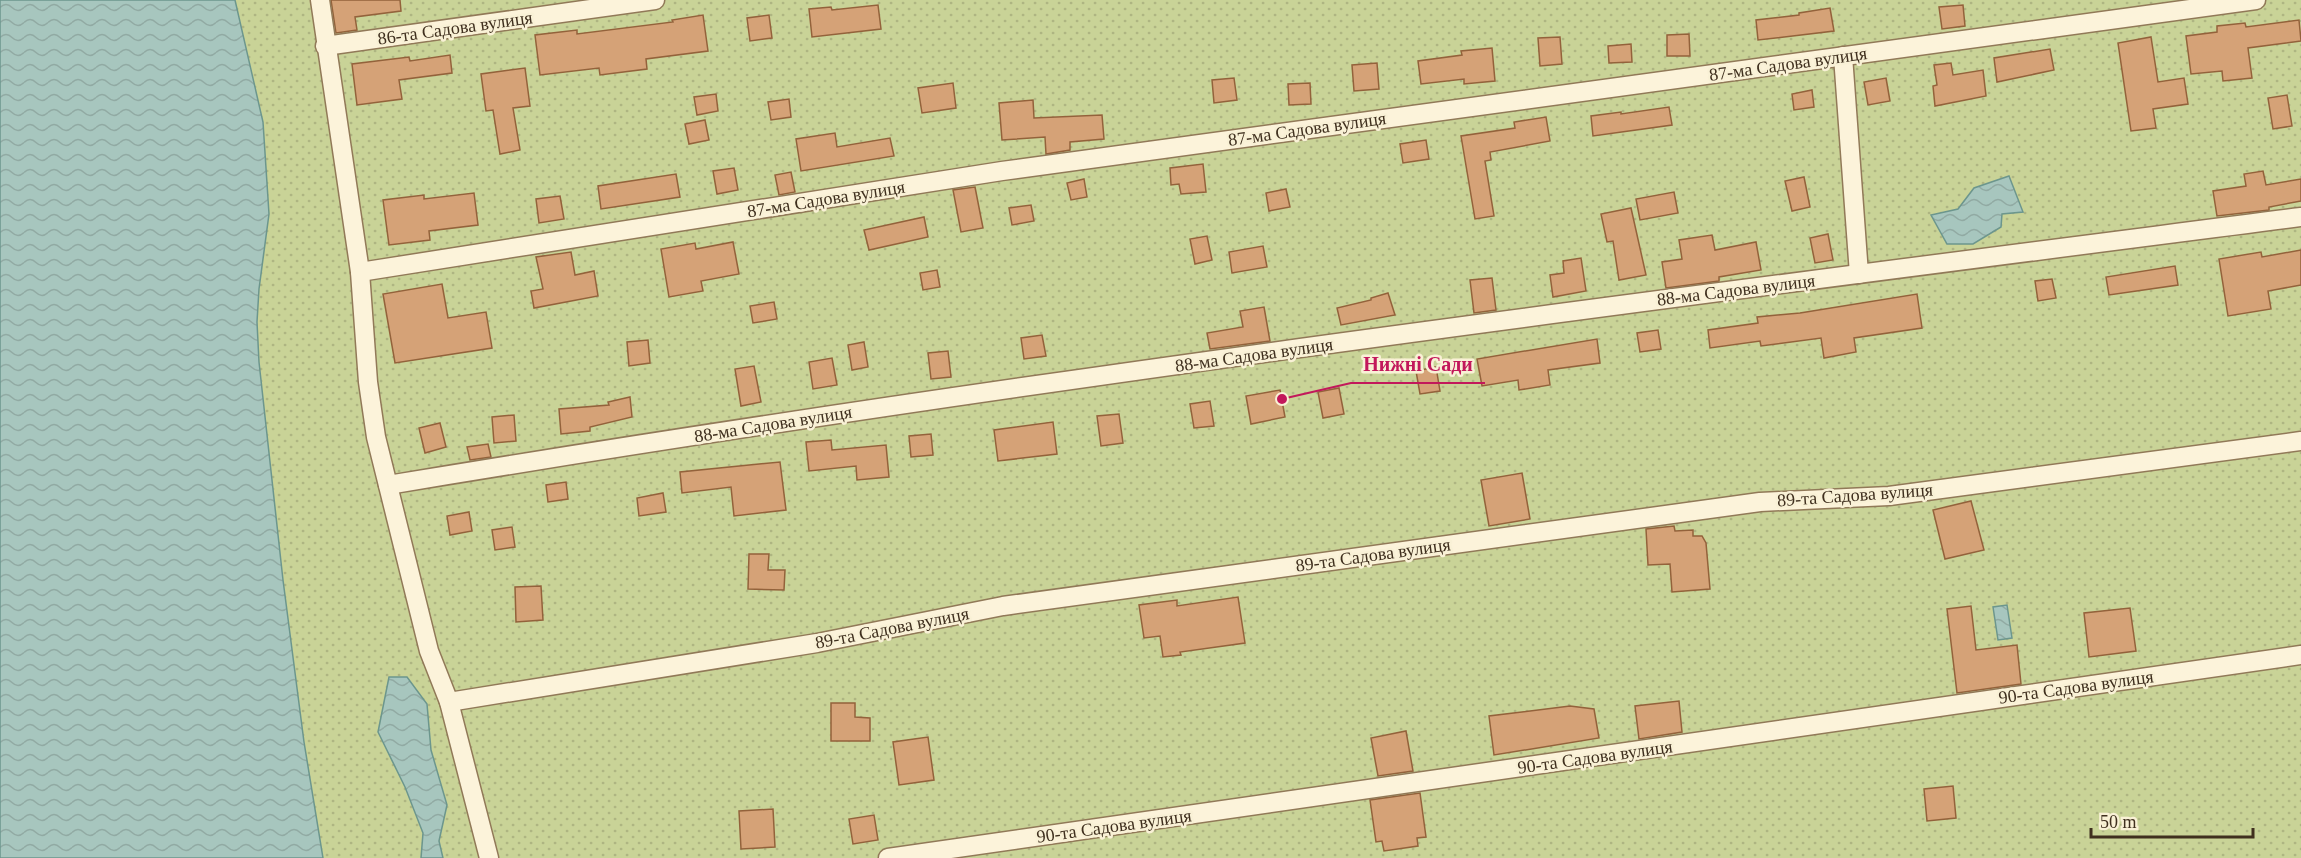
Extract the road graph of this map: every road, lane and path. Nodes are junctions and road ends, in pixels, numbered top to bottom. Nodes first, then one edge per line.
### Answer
1 (320, 0) edge
2 (655, 0) edge
3 (2256, 0) edge
4 (325, 46) junction
5 (1843, 56) junction
6 (2301, 217) edge
7 (360, 272) junction
8 (1859, 274) junction
9 (2301, 441) edge
10 (388, 485) junction
11 (2301, 655) edge
12 (449, 702) junction
13 (489, 858) edge
14 (888, 858) edge

1 - 4 street
2 - 4 street, 86-та Садова вулиця
3 - 5 street, 87-ма Садова вулиця
4 - 7 street
5 - 7 street, 87-ма Садова вулиця
5 - 8 street
6 - 8 street, 88-ма Садова вулиця
7 - 10 street
8 - 10 street, 88-ма Садова вулиця
9 - 12 street, 89-та Садова вулиця
10 - 12 street
11 - 14 street, 90-та Садова вулиця
12 - 13 street

